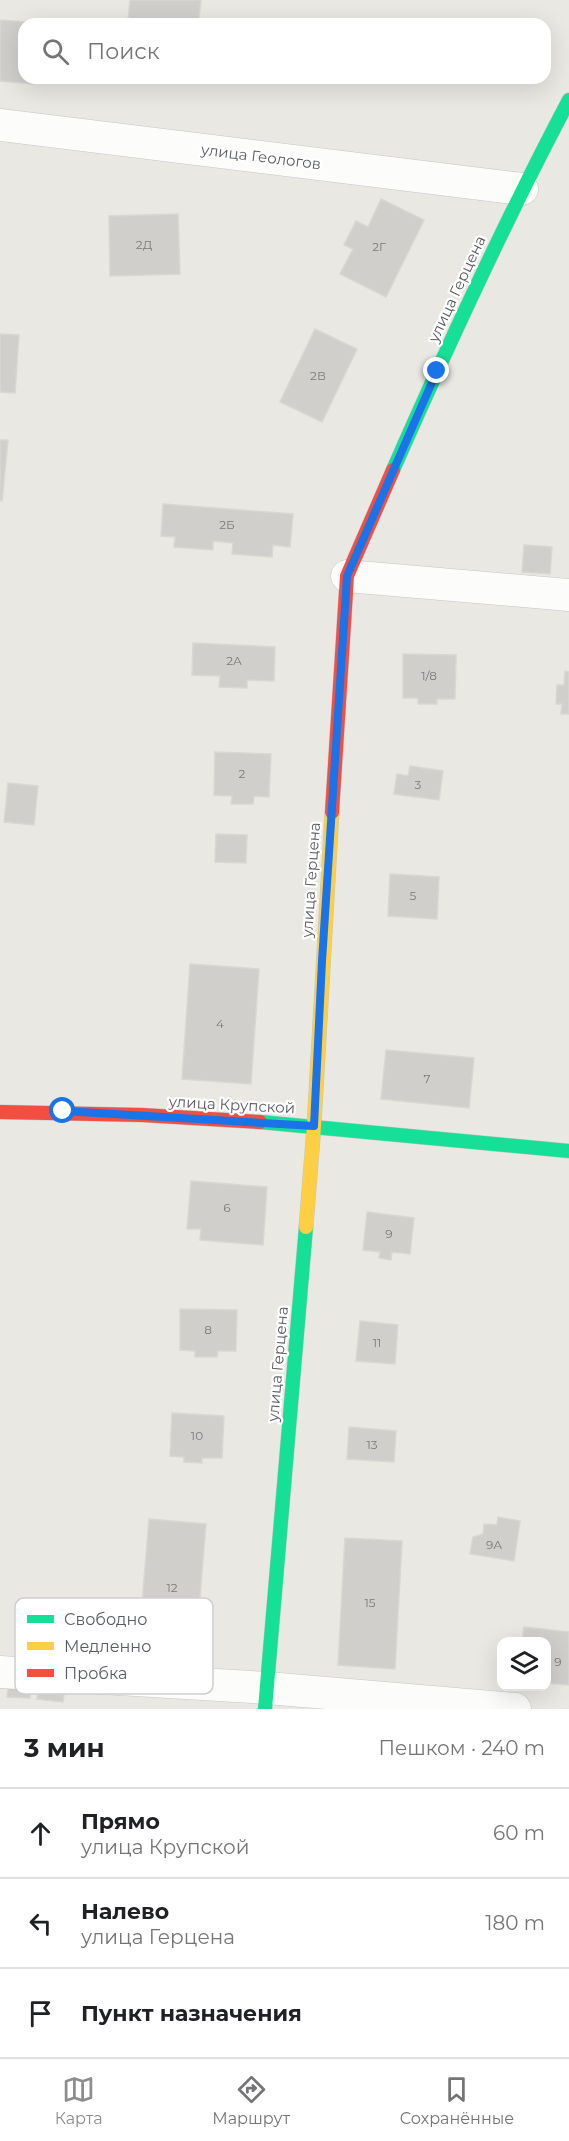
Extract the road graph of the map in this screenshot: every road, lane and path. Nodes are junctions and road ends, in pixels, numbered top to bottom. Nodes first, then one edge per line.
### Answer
1 (569, 100) edge
2 (0, 125) edge
3 (522, 189) junction
4 (347, 576) junction
5 (569, 595) edge
6 (0, 1112) edge
7 (314, 1126) junction
8 (569, 1151) edge
9 (0, 1672) edge
10 (15, 1674) edge
11 (213, 1694) edge
12 (266, 1699) edge
13 (515, 1709) edge

1 - 3 street, улица Герцена
2 - 3 street, улица Геологов
3 - 4 street, улица Герцена
4 - 5 street
4 - 7 street, улица Герцена
6 - 7 street, улица Крупской
7 - 8 street, улица Крупской
7 - 12 street, улица Герцена
9 - 10 street
11 - 12 street
12 - 13 street

